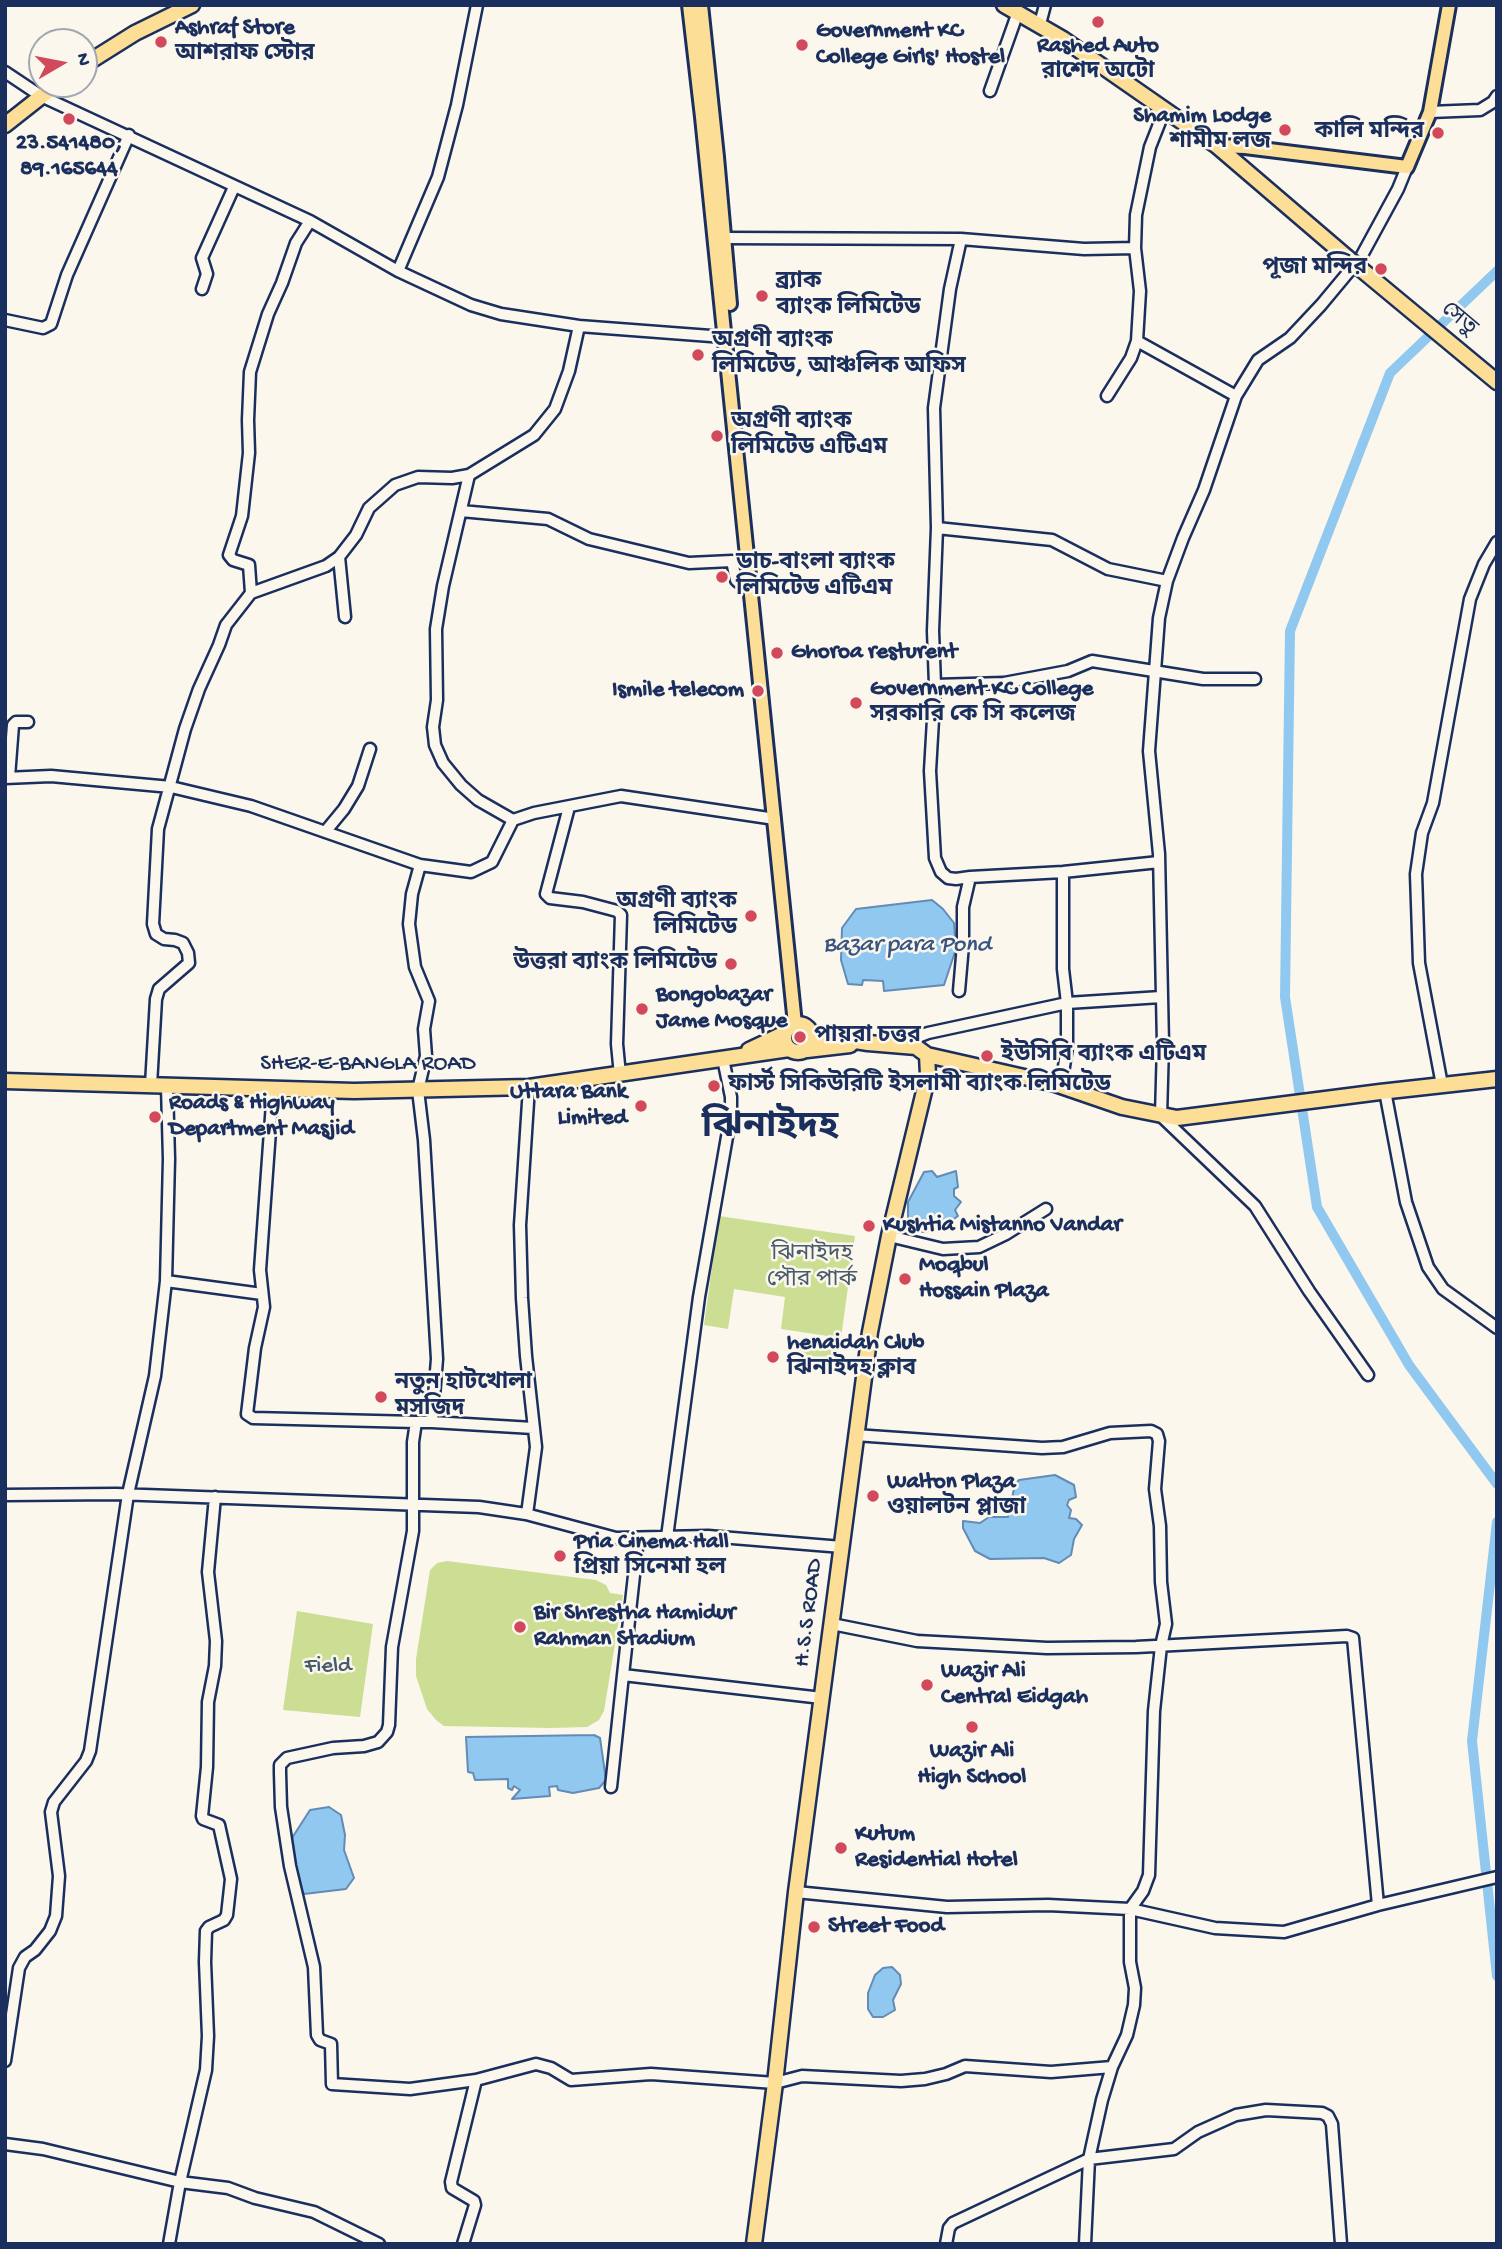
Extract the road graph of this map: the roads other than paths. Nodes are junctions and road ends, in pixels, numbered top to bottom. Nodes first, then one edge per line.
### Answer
1 (192, 5) edge
2 (477, 5) edge
3 (689, 5) edge
4 (701, 5) edge
5 (1004, 5) edge
6 (1045, 5) edge
7 (1449, 5) edge
8 (1018, 12) junction
9 (1040, 24) junction
10 (98, 56) edge
11 (5, 72) edge
12 (28, 87) edge
13 (990, 91) dead end
14 (1497, 96) edge
15 (39, 98) edge
16 (46, 98) edge
17 (1165, 109) junction
18 (1430, 111) junction
19 (5, 125) edge
20 (129, 135) junction
21 (1217, 146) junction
22 (1407, 167) junction
23 (234, 187) junction
24 (310, 221) junction
25 (724, 238) junction
26 (961, 239) junction
27 (1135, 248) junction
28 (398, 271) junction
29 (202, 289) dead end
30 (5, 320) edge
31 (579, 326) junction
32 (724, 337) junction
33 (1137, 341) junction
34 (1497, 382) edge
35 (1107, 396) dead end
36 (1236, 396) junction
37 (469, 475) junction
38 (461, 512) junction
39 (937, 528) junction
40 (1497, 542) edge
41 (339, 557) junction
42 (1167, 581) junction
43 (750, 582) junction
44 (251, 593) junction
45 (345, 617) dead end
46 (1156, 670) junction
47 (1255, 679) dead end
48 (934, 685) junction
49 (28, 722) dead end
50 (370, 750) dead end
51 (7, 777) edge
52 (171, 787) junction
53 (569, 807) junction
54 (775, 819) junction
55 (513, 820) junction
56 (325, 832) junction
57 (1159, 862) junction
58 (420, 865) junction
59 (1063, 873) junction
60 (970, 877) junction
61 (959, 991) dead end
62 (1161, 997) junction
63 (1067, 1003) junction
64 (799, 1029) junction
65 (868, 1043) junction
66 (898, 1045) junction
67 (789, 1049) junction
68 (807, 1050) junction
69 (927, 1055) junction
70 (725, 1058) junction
71 (620, 1075) junction
72 (1497, 1079) edge
73 (5, 1081) edge
74 (151, 1085) junction
75 (1442, 1085) junction
76 (167, 1086) junction
77 (1061, 1086) junction
78 (529, 1087) junction
79 (273, 1088) junction
80 (418, 1090) junction
81 (1382, 1092) junction
82 (1161, 1116) junction
83 (1046, 1209) dead end
84 (889, 1236) junction
85 (166, 1281) junction
86 (262, 1294) junction
87 (1497, 1328) edge
88 (1368, 1375) dead end
89 (416, 1422) junction
90 (432, 1422) junction
91 (533, 1428) junction
92 (855, 1435) junction
93 (128, 1494) junction
94 (5, 1495) edge
95 (215, 1497) junction
96 (412, 1506) junction
97 (527, 1514) junction
98 (667, 1537) junction
99 (638, 1539) junction
100 (842, 1547) junction
101 (832, 1624) junction
102 (1160, 1646) junction
103 (623, 1675) junction
104 (822, 1698) junction
105 (611, 1787) dead end
106 (1497, 1877) edge
107 (796, 1892) junction
108 (1378, 1905) junction
109 (1130, 1909) junction
110 (5, 2061) edge
111 (1112, 2067) junction
112 (476, 2080) junction
113 (775, 2082) junction
114 (5, 2144) edge
115 (1088, 2159) junction
116 (180, 2182) junction
117 (169, 2244) edge
118 (379, 2244) edge
119 (463, 2244) edge
120 (754, 2244) edge
121 (946, 2244) edge
122 (1085, 2244) edge
123 (1341, 2244) edge

1 - 10 highway
2 - 28 street
3 - 32 main road
4 - 25 main road
5 - 8 highway, সেতু
6 - 9 street
7 - 18 main road
8 - 9 highway, সেতু
8 - 13 street
9 - 17 highway, সেতু
11 - 12 street
14 - 18 street
15 - 19 highway
16 - 20 street
17 - 21 highway, সেতু
17 - 27 street
18 - 22 main road
20 - 23 street
20 - 30 street
21 - 22 main road
21 - 34 highway, সেতু, bridge
22 - 36 street
23 - 24 street
23 - 29 street
24 - 28 street
24 - 44 street
25 - 26 street
25 - 64 main road
26 - 27 street
26 - 39 street
27 - 33 street
28 - 31 street
31 - 32 street
31 - 37 street
32 - 43 main road
33 - 35 street
33 - 36 street
36 - 42 street
37 - 38 street
37 - 41 street
38 - 43 street
38 - 55 street
39 - 42 street
39 - 48 street
40 - 75 street
41 - 44 street
41 - 45 street
42 - 46 street
43 - 54 main road
44 - 52 street
46 - 47 street
46 - 48 street
46 - 57 street
48 - 60 street
49 - 51 street
50 - 56 street
51 - 52 street
52 - 56 street
52 - 74 street
53 - 54 street
53 - 55 street
53 - 71 street
54 - 64 main road
55 - 58 street
56 - 58 street
57 - 59 street
57 - 62 street
58 - 80 street
59 - 60 street
59 - 63 street
60 - 61 street
62 - 63 street
62 - 82 street
63 - 66 street
63 - 77 street
64 - 65 highway
64 - 67 highway
64 - 68 highway
64 - 70 highway, SHER-E-BANGLA ROAD
65 - 66 highway
65 - 68 highway
66 - 69 highway
67 - 68 highway, SHER-E-BANGLA ROAD
67 - 70 highway, SHER-E-BANGLA ROAD
69 - 77 highway
69 - 84 highway, H.S.S ROAD
70 - 71 highway, SHER-E-BANGLA ROAD
70 - 98 street
71 - 78 highway, SHER-E-BANGLA ROAD
72 - 75 highway
73 - 74 highway, SHER-E-BANGLA ROAD
74 - 76 highway, SHER-E-BANGLA ROAD
75 - 81 highway
76 - 79 highway, SHER-E-BANGLA ROAD
76 - 85 street
77 - 82 highway
78 - 80 highway, SHER-E-BANGLA ROAD
78 - 91 street
79 - 80 highway, SHER-E-BANGLA ROAD
79 - 86 street
80 - 90 street
81 - 82 highway
81 - 87 street
82 - 88 street
83 - 84 street
84 - 92 highway, H.S.S ROAD
85 - 86 street
85 - 93 street
86 - 89 street
89 - 90 street
89 - 96 street
90 - 91 street
91 - 97 street
92 - 100 highway, H.S.S ROAD
92 - 102 street
93 - 94 street
93 - 95 street
93 - 110 street
95 - 96 street
95 - 116 street
96 - 97 street
96 - 112 street
97 - 99 street
98 - 99 street
98 - 100 street
99 - 103 street
100 - 101 highway, H.S.S ROAD
101 - 102 street
101 - 104 highway, H.S.S ROAD
102 - 108 street
102 - 109 street
103 - 104 street
103 - 105 street
104 - 107 highway, H.S.S ROAD
106 - 108 street
107 - 109 street
107 - 113 highway, H.S.S ROAD
108 - 109 street
109 - 111 street
111 - 113 street
111 - 115 street
112 - 113 street
112 - 119 street
113 - 120 highway, H.S.S ROAD
114 - 116 street
115 - 121 street
115 - 122 street
115 - 123 street
116 - 117 street
116 - 118 street

